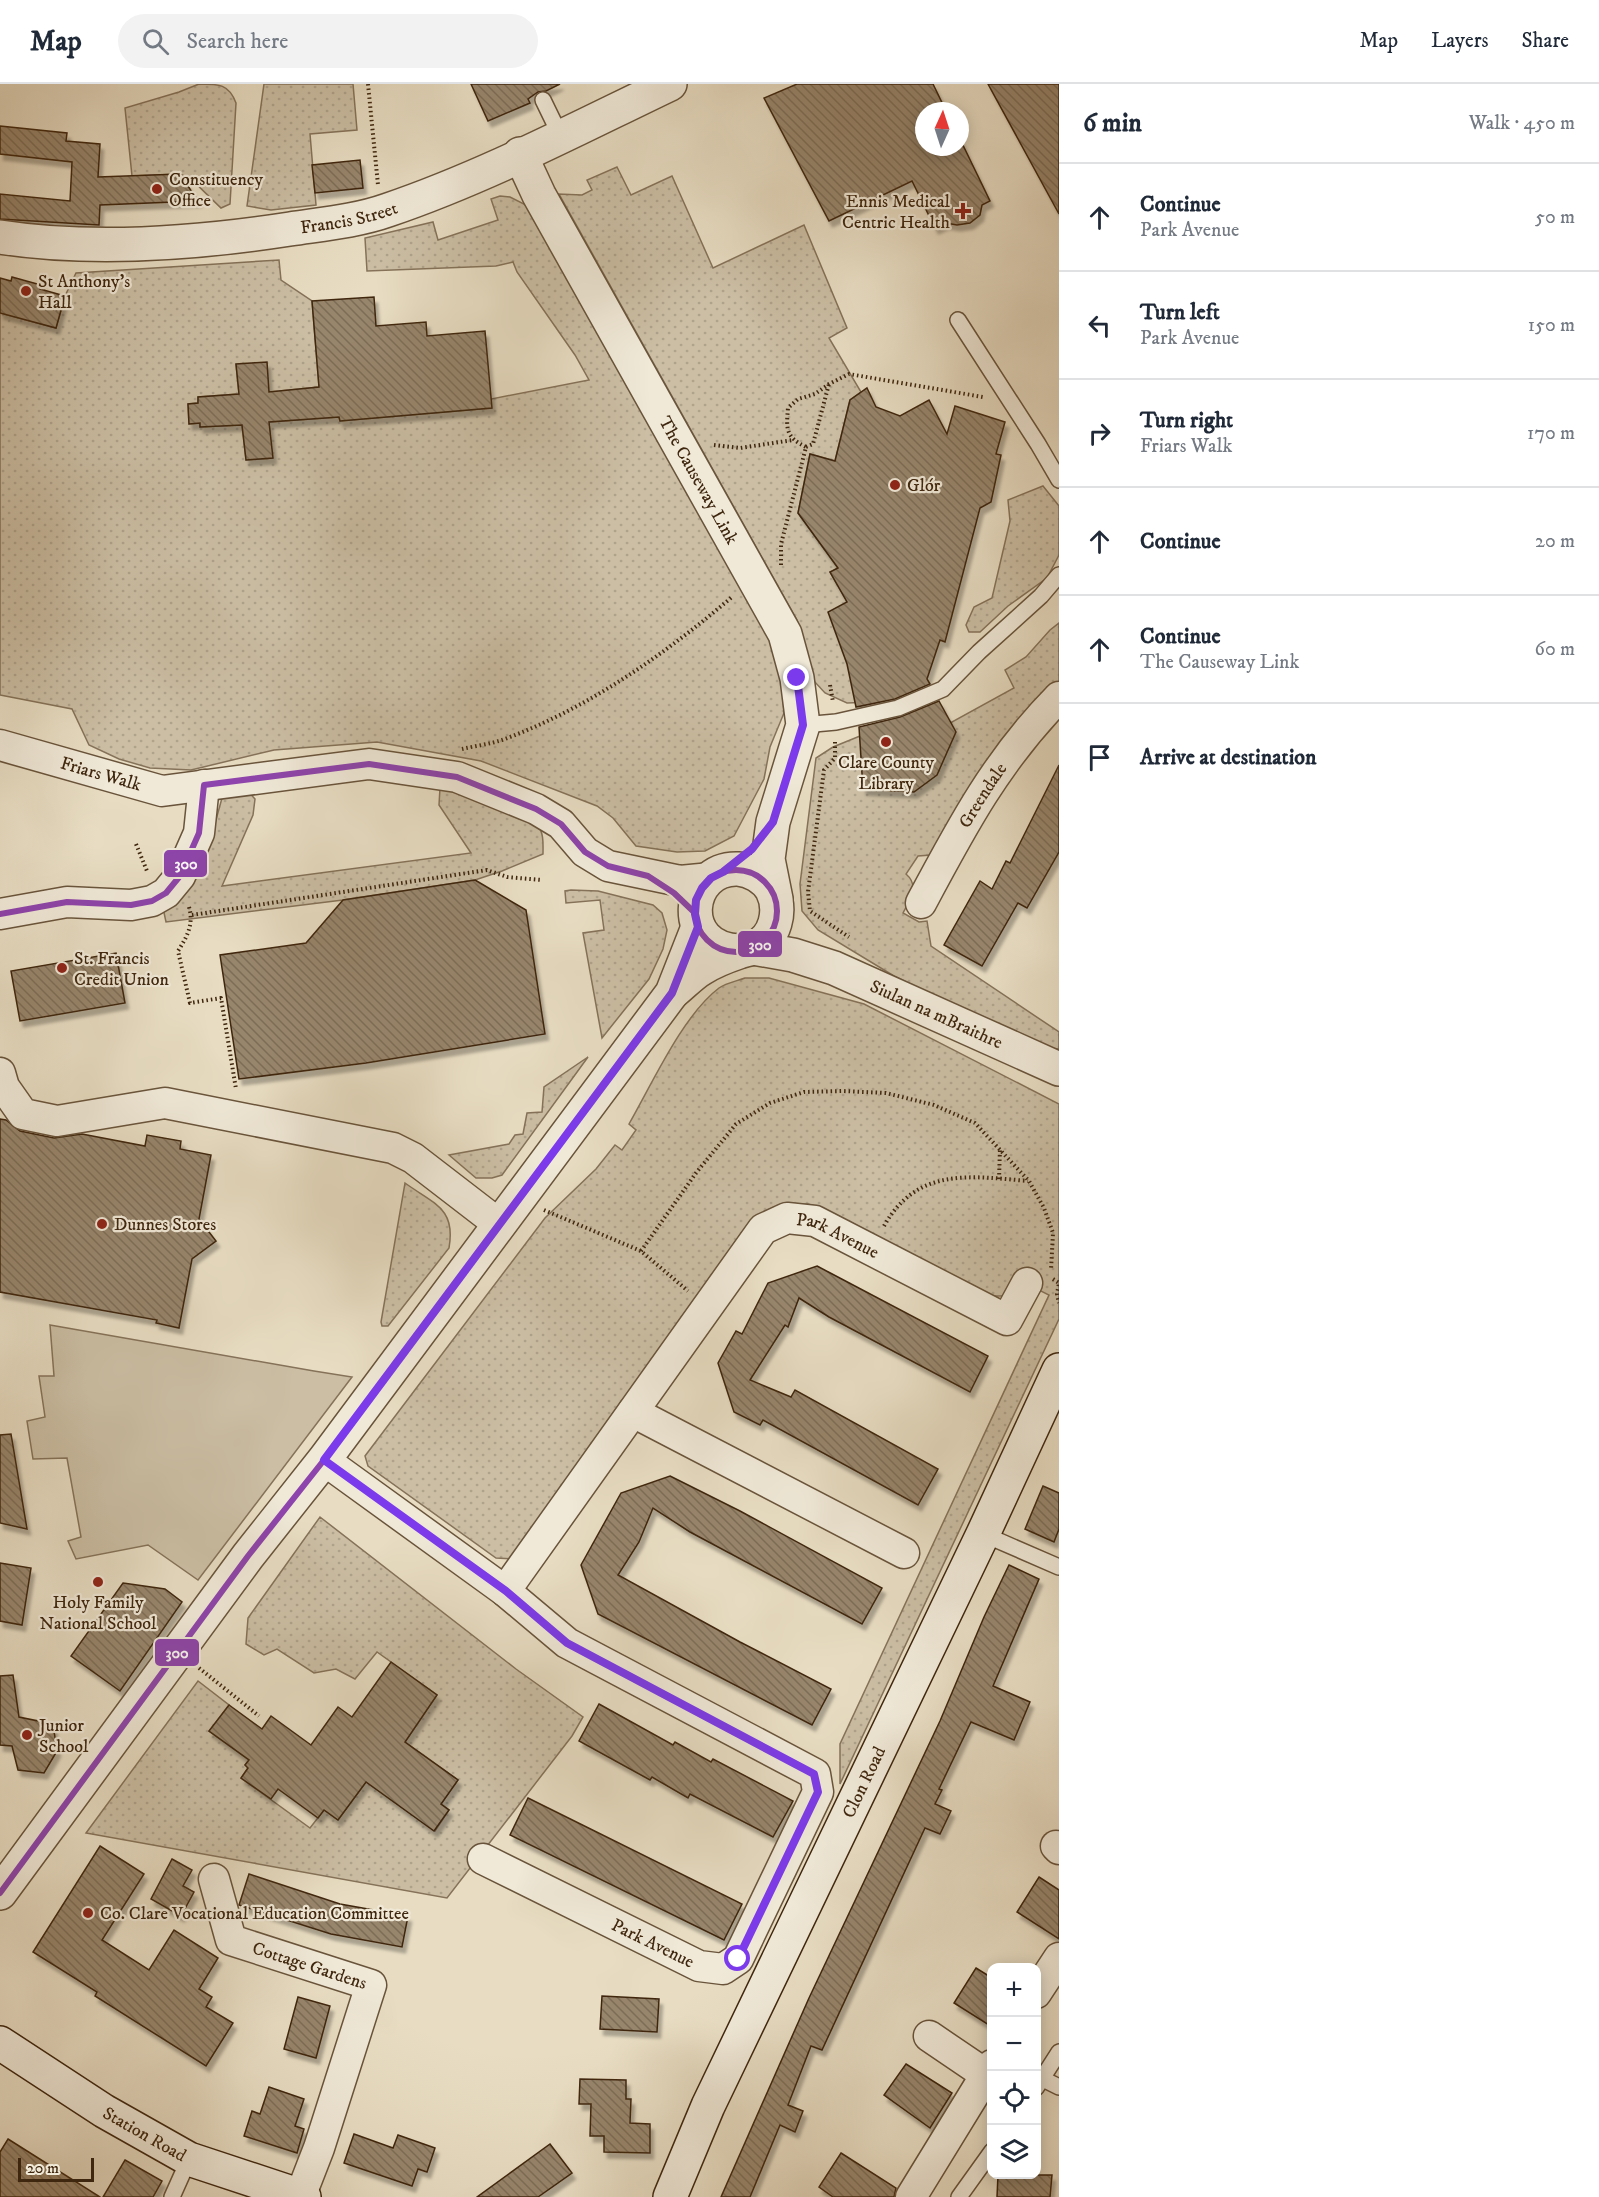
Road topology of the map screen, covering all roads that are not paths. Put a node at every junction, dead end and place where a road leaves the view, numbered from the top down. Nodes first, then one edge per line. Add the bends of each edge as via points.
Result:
1 (666, 85) edge
2 (543, 100) dead end
3 (560, 135) junction
4 (520, 154) junction
5 (0, 237) edge
6 (958, 320) dead end
7 (1059, 480) edge
8 (1059, 575) edge
9 (1059, 698) edge
10 (803, 725) junction
11 (0, 745) edge
12 (204, 785) junction
13 (773, 822) junction
14 (717, 875) junction
15 (648, 876) junction
16 (921, 903) dead end
17 (776, 909) junction
18 (0, 914) edge
19 (696, 920) junction
20 (746, 950) junction
21 (834, 968) junction
22 (672, 993) junction
23 (1055, 1067) edge
24 (0, 1073) edge
25 (500, 1225) junction
26 (1027, 1282) dead end
27 (1059, 1370) edge
28 (633, 1412) junction
29 (324, 1460) junction
30 (983, 1534) junction
31 (904, 1553) dead end
32 (1059, 1567) edge
33 (506, 1591) junction
34 (483, 1859) dead end
35 (214, 1879) dead end
36 (0, 1893) edge
37 (1059, 1958) edge
38 (1041, 1985) edge
39 (929, 2036) dead end
40 (0, 2043) edge
41 (1059, 2052) edge
42 (987, 2068) edge
43 (987, 2071) edge
44 (1041, 2081) edge
45 (1041, 2083) edge
46 (1059, 2086) edge
47 (987, 2158) edge
48 (189, 2159) junction
49 (172, 2197) edge
50 (301, 2197) edge
51 (670, 2197) edge
52 (911, 2197) edge
53 (959, 2197) edge

1 - 3 street, Francis Street
2 - 3 lane
3 - 4 street, Francis Street
4 - 5 street, Francis Street via 452,186 386,211 341,222 235,238 93,245
4 - 10 street, The Causeway Link via 534,185 773,571 797,678
6 - 7 lane
8 - 10 lane via 943,689 898,708
9 - 16 street, Greendale via 1003,761 970,810
10 - 13 street, The Causeway Link
11 - 12 street, Friars Walk via 162,790
12 - 15 street, Friars Walk via 369,764 457,777 553,819 585,852 608,866
12 - 18 street via 199,833 180,876 166,893 152,901 131,904 67,902
13 - 14 street, The Causeway Link via 752,849
13 - 17 street, The Causeway Link via 768,859
14 - 15 street, Friars Walk via 680,881
14 - 17 street via 736,869 761,877 770,887
14 - 19 street via 699,894
15 - 19 street, Friars Walk via 674,893
17 - 20 street via 768,936
17 - 21 street, Siulan na mBraithre via 802,944
19 - 20 street via 705,938 715,946 727,951
19 - 22 street
20 - 21 street, Siulan na mBraithre via 793,955
20 - 22 street via 701,969
21 - 23 street, Siulan na mBraithre
22 - 25 street
24 - 25 street via 4,1087 23,1114 57,1121 165,1103 393,1148
25 - 29 street
26 - 28 street, Park Avenue via 1006,1320 815,1221 787,1218 763,1229
27 - 30 street, Clon Road
28 - 31 street
28 - 33 street, Park Avenue
29 - 33 street, Park Avenue
29 - 36 street via 248,1556
30 - 32 lane
30 - 51 street, Clon Road via 708,2106
33 - 34 street, Park Avenue via 567,1643 814,1774 818,1792 738,1959 723,1969 699,1966
35 - 50 street, Cottage Gardens via 231,1940 371,1985
37 - 38 street
39 - 42 street
40 - 48 street, Station Road via 108,2102
41 - 44 lane
43 - 52 street
45 - 46 lane
47 - 53 lane
48 - 49 lane
48 - 50 street, Station Road

